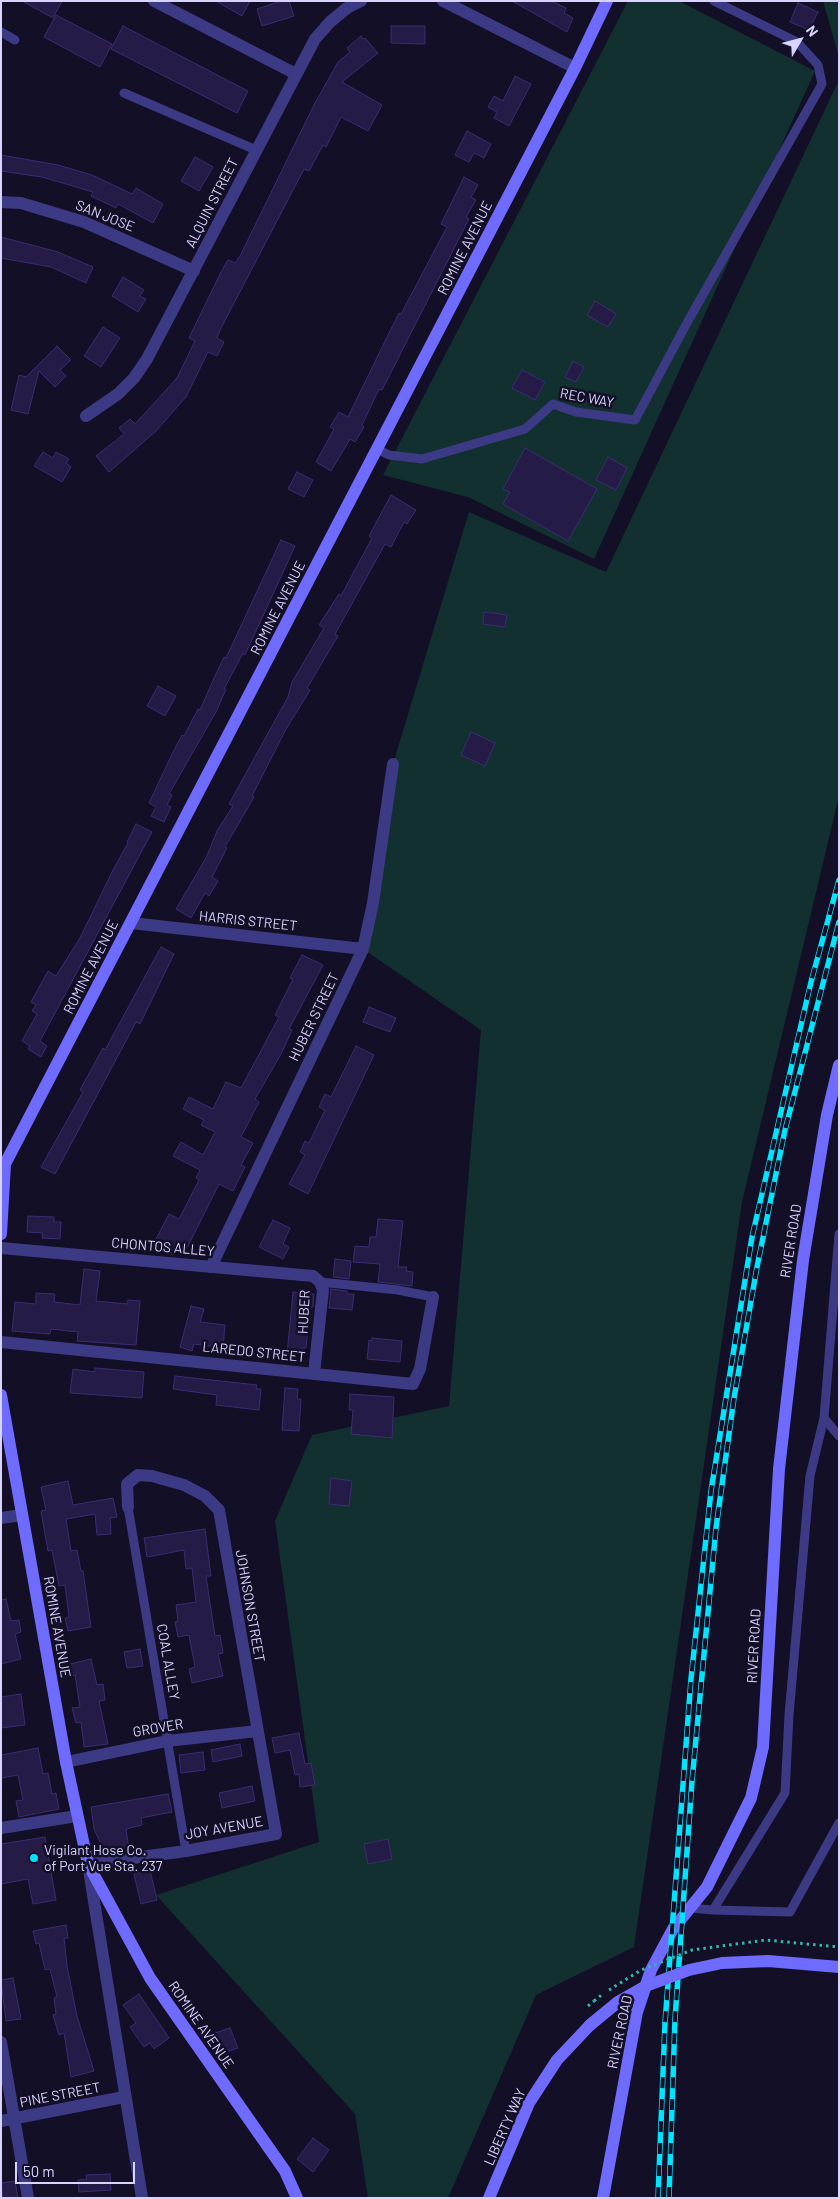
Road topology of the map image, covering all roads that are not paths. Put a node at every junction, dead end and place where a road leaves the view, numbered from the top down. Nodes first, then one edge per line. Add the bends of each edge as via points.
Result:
1 (154, 1) edge
2 (361, 1) edge
3 (443, 1) edge
4 (607, 1) edge
5 (714, 1) edge
6 (1, 32) edge
7 (15, 40) dead end
8 (575, 68) junction
9 (296, 74) junction
10 (124, 93) dead end
11 (256, 150) junction
12 (1, 202) edge
13 (194, 271) junction
14 (86, 416) dead end
15 (377, 449) junction
16 (393, 764) dead end
17 (131, 923) junction
18 (363, 949) junction
19 (839, 1065) edge
20 (836, 1093) edge
21 (3, 1164) edge
22 (1, 1234) edge
23 (839, 1234) edge
24 (1, 1248) edge
25 (211, 1267) junction
26 (320, 1282) junction
27 (433, 1296) joint
28 (1, 1342) edge
29 (314, 1373) junction
30 (1, 1395) edge
31 (824, 1418) junction
32 (839, 1436) edge
33 (128, 1507) joint
34 (22, 1515) junction
35 (1, 1518) edge
36 (257, 1731) junction
37 (167, 1741) junction
38 (66, 1762) junction
39 (76, 1816) junction
40 (839, 1822) edge
41 (1, 1828) edge
42 (276, 1834) joint
43 (186, 1850) junction
44 (88, 1864) junction
45 (690, 1908) junction
46 (713, 1910) junction
47 (839, 1967) edge
48 (1, 2042) edge
49 (124, 2097) junction
50 (15, 2119) junction
51 (1, 2121) edge
52 (494, 2195) edge
53 (28, 2198) edge
54 (142, 2198) edge
55 (297, 2198) edge
56 (603, 2198) edge

1 - 9 street
2 - 9 street, ALQUIN STREET via 330,22 315,39
3 - 8 street
4 - 8 street, ROMINE AVENUE
5 - 15 lane, REC WAY via 797,42 818,65 822,84 635,420 576,412 553,404 525,429 422,459 389,455
6 - 7 lane
8 - 15 street, ROMINE AVENUE
9 - 11 street, ALQUIN STREET
10 - 11 lane
11 - 13 street, ALQUIN STREET
12 - 13 street, SAN JOSE via 21,203 84,222
13 - 14 street, ALQUIN STREET via 147,360 134,378 118,394
15 - 17 street, ROMINE AVENUE
16 - 18 street, HUBER STREET via 373,903
17 - 18 street, HARRIS STREET
17 - 21 street, ROMINE AVENUE
18 - 25 street, HUBER STREET
19 - 20 street, RIVER ROAD
20 - 45 street, RIVER ROAD via 803,1260 779,1469 763,1747 751,1798 707,1887
21 - 22 street, ROMINE AVENUE
23 - 31 lane
24 - 25 street, CHONTOS ALLEY
25 - 26 street, CHONTOS ALLEY via 313,1276
26 - 27 lane
26 - 29 street, HUBER via 323,1290
27 - 29 street, LAREDO STREET via 420,1369 413,1384
28 - 29 street, LAREDO STREET
30 - 34 street, ROMINE AVENUE
31 - 32 lane
31 - 46 lane via 810,1476 785,1792
33 - 36 street, JOHNSON STREET via 127,1484 138,1475 184,1485 205,1496 219,1510
33 - 37 lane, COAL ALLEY
34 - 35 street
34 - 38 street, ROMINE AVENUE
36 - 37 street, GROVER
36 - 42 street, JOHNSON STREET
37 - 38 street, GROVER
37 - 43 lane, COAL ALLEY
38 - 39 street, ROMINE AVENUE
39 - 41 street
39 - 44 street, ROMINE AVENUE
40 - 46 lane via 790,1912
42 - 43 street, JOY AVENUE
43 - 44 street, JOY AVENUE
44 - 49 street, ROMINE AVENUE
44 - 55 street, ROMINE AVENUE via 150,1978 285,2171
45 - 46 lane
45 - 56 street, RIVER ROAD via 673,1929 651,1970 637,2012
47 - 52 street, LIBERTY WAY, bridge via 768,1961 722,1963 689,1970 646,1986 618,2002 590,2025 557,2060 530,2102
48 - 50 street
49 - 50 street, PINE STREET
49 - 54 street, ROMINE AVENUE
50 - 51 street, PINE STREET
50 - 53 street

